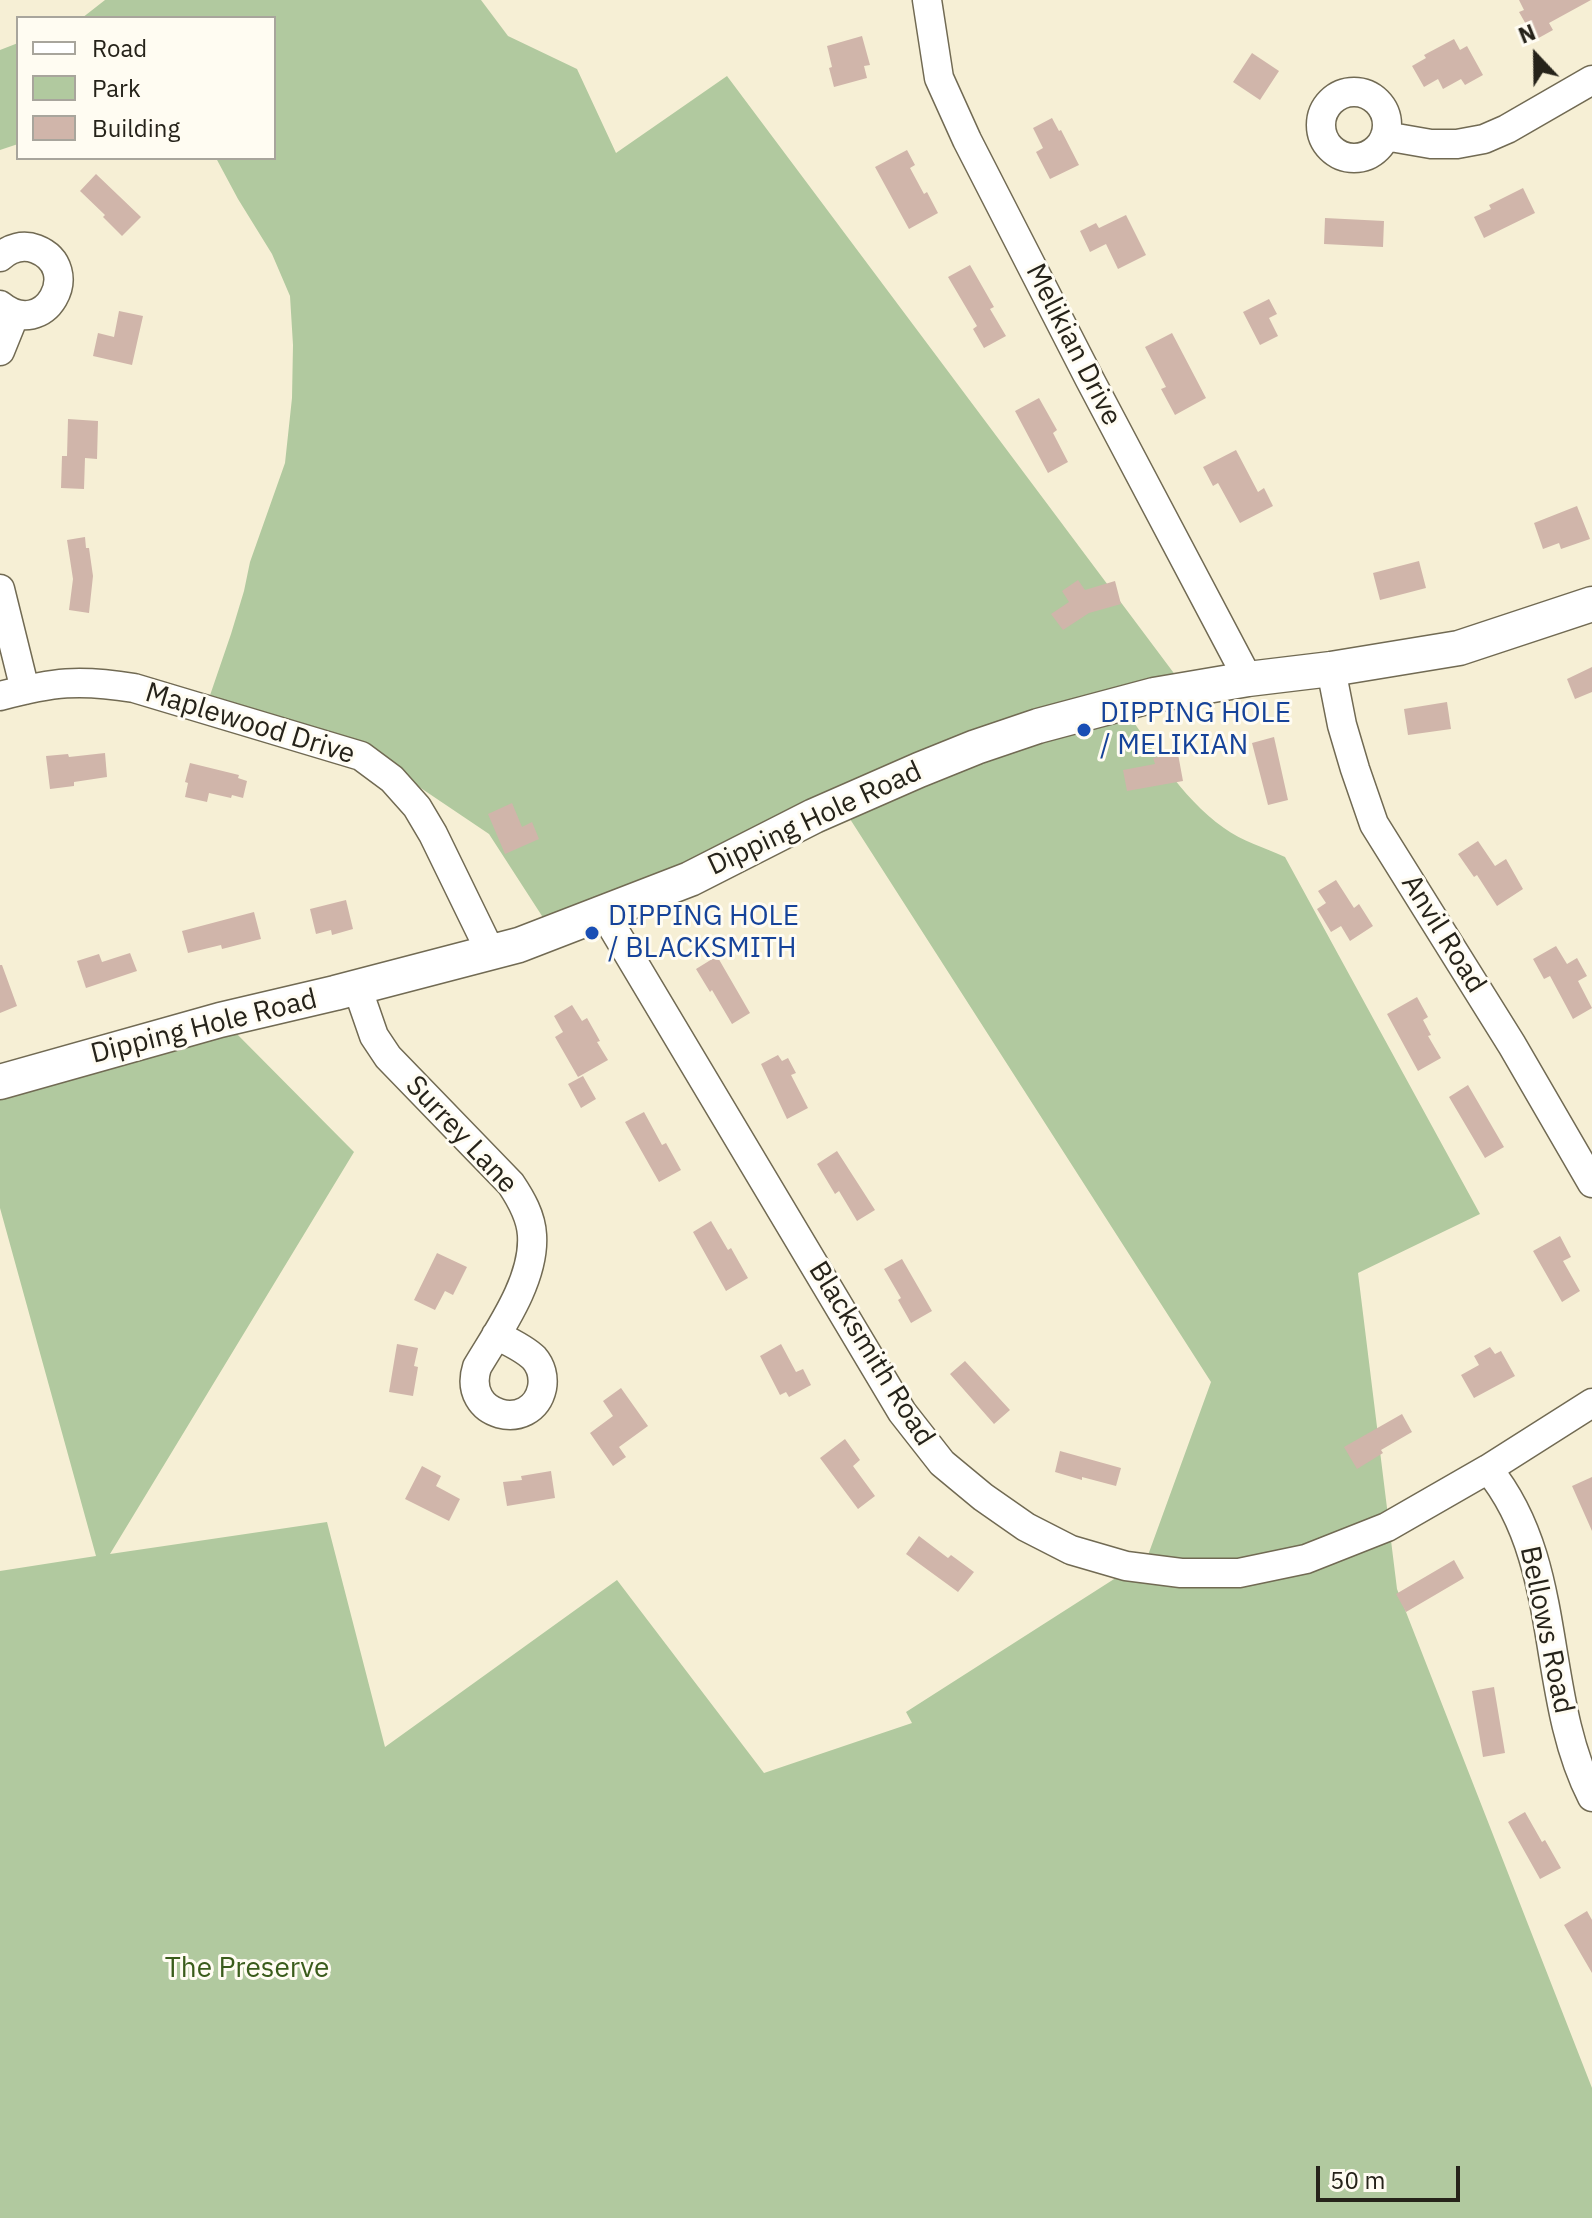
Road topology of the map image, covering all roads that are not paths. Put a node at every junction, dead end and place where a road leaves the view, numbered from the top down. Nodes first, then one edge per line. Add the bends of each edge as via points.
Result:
1 (927, 0) edge
2 (1592, 80) edge
3 (1385, 136) dead end
4 (0, 257) edge
5 (7, 310) edge
6 (0, 351) edge
7 (0, 589) edge
8 (1592, 604) edge
9 (1331, 669) junction
10 (1248, 679) junction
11 (13, 693) edge
12 (604, 913) junction
13 (490, 951) junction
14 (357, 987) junction
15 (0, 1082) edge
16 (1592, 1183) edge
17 (496, 1335) dead end
18 (1592, 1403) edge
19 (1488, 1469) junction
20 (1592, 1797) edge

1 - 10 street, Melikian Drive via 939,78 960,126
2 - 3 street via 1484,139 1431,144
4 - 5 street via 16,248 37,249 48,256 58,275 56,295 47,306 29,315
5 - 6 street
7 - 11 street
8 - 9 main road, Dipping Hole Road via 1459,648
9 - 10 main road, Dipping Hole Road
9 - 16 street, Anvil Road via 1342,725 1374,824
10 - 12 main road, Dipping Hole Road via 1141,698 976,747
11 - 13 street, Maplewood Drive via 71,682 134,688 361,756 417,807
12 - 13 main road, Dipping Hole Road
12 - 19 street, Blacksmith Road via 902,1412 942,1463 1026,1527 1071,1550 1126,1566 1239,1573 1306,1559 1387,1527
13 - 14 main road, Dipping Hole Road
14 - 15 main road, Dipping Hole Road
14 - 17 street, Surrey Lane via 374,1036 388,1057 522,1200 532,1236 531,1256 523,1285
18 - 19 street, Blacksmith Road
19 - 20 street, Bellows Road via 1519,1515 1534,1555 1569,1740

